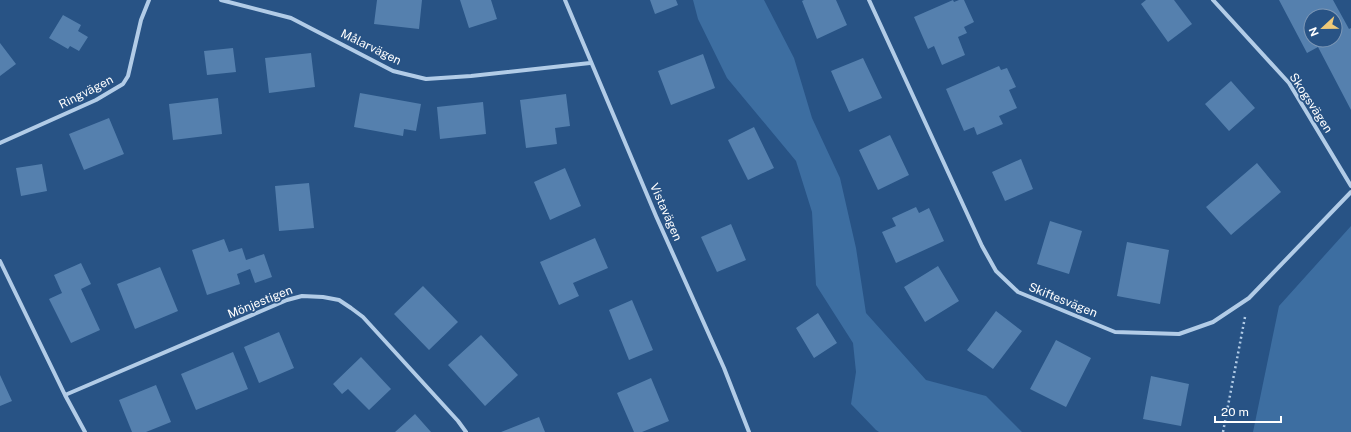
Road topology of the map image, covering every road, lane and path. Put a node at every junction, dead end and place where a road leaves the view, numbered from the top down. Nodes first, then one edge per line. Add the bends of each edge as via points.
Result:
1 (149, 0) edge
2 (221, 0) edge
3 (565, 0) edge
4 (869, 0) edge
5 (1213, 0) edge
6 (590, 63) junction
7 (0, 143) edge
8 (1351, 186) edge
9 (1351, 192) edge
10 (0, 261) edge
11 (1249, 298) junction
12 (65, 395) junction
13 (85, 432) edge
14 (466, 432) edge
15 (749, 432) edge
16 (1222, 432) edge

1 - 7 street, Ringvägen via 141,20 128,76 123,84 96,100
2 - 6 street, Målarvägen via 291,18 393,71 426,79
3 - 6 street, Vistavägen
4 - 11 street, Skiftesvägen via 982,246 996,271 1018,292 1116,332 1179,334 1213,322
5 - 8 street, Skogsvägen via 1289,83
6 - 15 street, Vistavägen via 724,368
9 - 11 street, Skiftesvägen
10 - 12 street
11 - 16 path
12 - 13 street
12 - 14 street, Mönjestigen via 287,300 302,296 323,297 339,300 363,317

